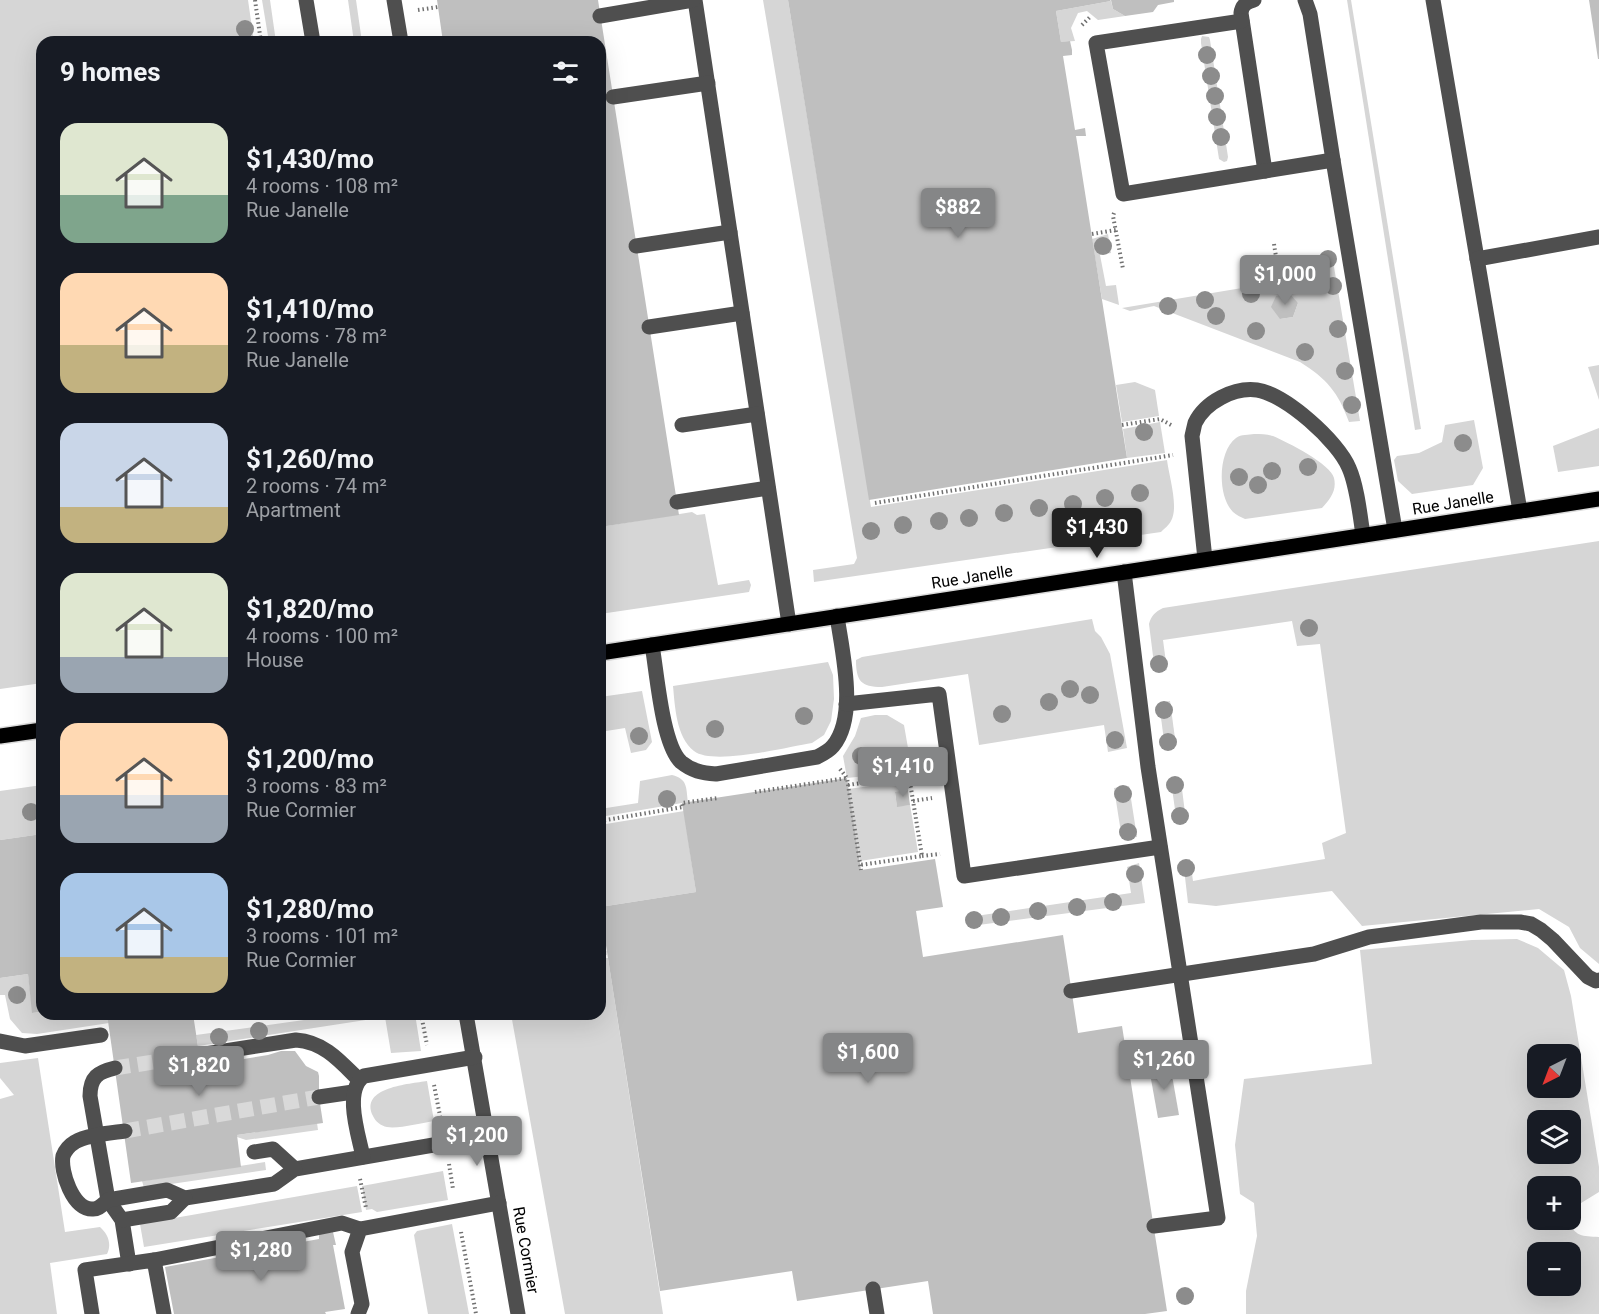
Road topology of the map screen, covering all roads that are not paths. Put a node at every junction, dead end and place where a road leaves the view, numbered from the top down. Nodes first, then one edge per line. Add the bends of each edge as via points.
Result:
1 (306, 0) edge
2 (394, 0) edge
3 (694, 0) edge
4 (1254, 0) edge
5 (1305, 0) edge
6 (1433, 0) edge
7 (600, 16) dead end
8 (1242, 21) junction
9 (312, 36) edge
10 (400, 36) edge
11 (708, 83) junction
12 (613, 97) dead end
13 (1333, 160) junction
14 (1265, 171) junction
15 (730, 232) junction
16 (1599, 237) edge
17 (636, 246) dead end
18 (1477, 259) junction
19 (742, 313) junction
20 (649, 327) dead end
21 (757, 414) junction
22 (682, 425) dead end
23 (768, 488) junction
24 (1599, 498) edge
25 (677, 502) dead end
26 (1520, 511) junction
27 (1395, 530) junction
28 (1363, 535) junction
29 (1205, 559) junction
30 (1124, 572) junction
31 (837, 616) junction
32 (789, 624) junction
33 (652, 645) junction
34 (606, 652) edge
35 (846, 704) junction
36 (36, 731) edge
37 (0, 736) edge
38 (1160, 847) junction
39 (1180, 974) junction
40 (1599, 980) edge
41 (1071, 991) dead end
42 (467, 1020) edge
43 (101, 1035) dead end
44 (0, 1041) edge
45 (199, 1055) tunnel mouth
46 (475, 1057) junction
47 (115, 1068) tunnel mouth
48 (356, 1086) junction
49 (319, 1097) tunnel mouth
50 (125, 1131) tunnel mouth
51 (488, 1133) junction
52 (97, 1136) junction
53 (254, 1152) dead end
54 (363, 1157) junction
55 (295, 1169) junction
56 (185, 1198) junction
57 (108, 1200) junction
58 (500, 1203) junction
59 (122, 1220) junction
60 (1154, 1226) dead end
61 (360, 1229) junction
62 (154, 1260) junction
63 (129, 1264) junction
64 (873, 1289) dead end
65 (92, 1314) edge
66 (164, 1314) edge
67 (358, 1314) edge
68 (518, 1314) edge
69 (877, 1314) edge

1 - 9 street
2 - 10 street
3 - 7 street
3 - 11 street
4 - 8 street via 1242,7
5 - 13 street
6 - 18 street
8 - 14 street
8 - 14 street via 1096,43 1123,194
11 - 12 street
11 - 15 street
13 - 14 street
13 - 27 street
15 - 17 street
15 - 19 street
16 - 18 street
18 - 26 street
19 - 20 street
19 - 21 street
21 - 22 street
21 - 23 street
23 - 25 street
23 - 32 street
24 - 26 main road, Rue Janelle
26 - 27 main road, Rue Janelle
27 - 28 main road, Rue Janelle
28 - 29 main road, Rue Janelle
28 - 29 street via 1349,468 1338,449 1292,407 1272,395 1256,390 1237,392 1204,410 1192,436
29 - 30 main road, Rue Janelle
30 - 31 main road, Rue Janelle
30 - 38 street
31 - 32 main road, Rue Janelle
31 - 35 street
32 - 33 main road, Rue Janelle
33 - 34 main road, Rue Janelle
33 - 35 street via 668,741 682,763 699,772 716,774 817,757 834,745
35 - 38 street via 939,694 964,876
36 - 37 main road
38 - 39 street
39 - 40 street via 1314,954 1369,937 1481,922 1520,922 1541,930 1588,977
39 - 41 street
39 - 60 street via 1218,1218
42 - 46 street, Rue Cormier
43 - 44 street via 25,1046
45 - 48 street via 306,1041 330,1052
46 - 48 street via 363,1076
46 - 51 street, Rue Cormier
47 - 52 street via 98,1075 90,1088
48 - 49 street
48 - 54 street via 352,1099
50 - 52 street
51 - 54 street
51 - 58 street, Rue Cormier
52 - 57 street
52 - 57 street via 76,1141 67,1149 64,1171 67,1185 84,1207 93,1210
53 - 55 street via 273,1149
54 - 55 street
55 - 56 street via 274,1184
56 - 57 street via 167,1190
56 - 59 street via 171,1212
57 - 59 street
58 - 61 street
58 - 68 street, Rue Cormier
59 - 63 street
61 - 62 street via 342,1223
61 - 67 street via 352,1252 362,1304
62 - 63 street
62 - 66 street
63 - 65 street via 85,1270
64 - 69 street

